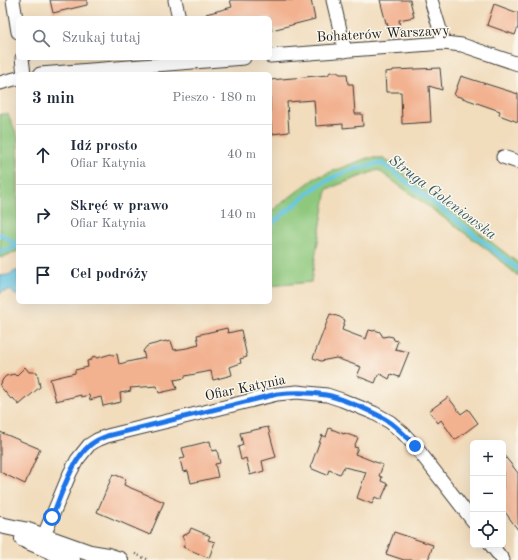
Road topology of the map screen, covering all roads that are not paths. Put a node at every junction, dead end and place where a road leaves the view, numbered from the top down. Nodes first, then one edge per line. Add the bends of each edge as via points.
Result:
1 (13, 0) edge
2 (175, 0) edge
3 (333, 0) edge
4 (433, 0) edge
5 (179, 16) edge
6 (16, 19) edge
7 (444, 43) junction
8 (345, 51) junction
9 (272, 56) edge
10 (22, 60) edge
11 (189, 60) edge
12 (518, 64) edge
13 (24, 72) edge
14 (61, 72) edge
15 (16, 79) edge
16 (0, 83) edge
17 (502, 157) dead end
18 (518, 162) edge
19 (470, 517) edge
20 (1, 525) edge
21 (42, 542) junction
22 (493, 548) edge
23 (72, 560) edge
24 (120, 560) edge
25 (503, 560) edge

1 - 6 street
2 - 5 street
3 - 8 street
4 - 7 street
7 - 8 street, Bohaterów Warszawy
7 - 12 street, Bohaterów Warszawy via 487,52
8 - 9 street, Bohaterów Warszawy
10 - 13 street
11 - 14 street
15 - 16 street
17 - 18 street
19 - 21 street, Ofiar Katynia via 415,446 390,422 327,395 297,392 277,394 97,440 89,445 77,460
20 - 21 street via 12,534
21 - 23 street
21 - 24 street
22 - 25 street

